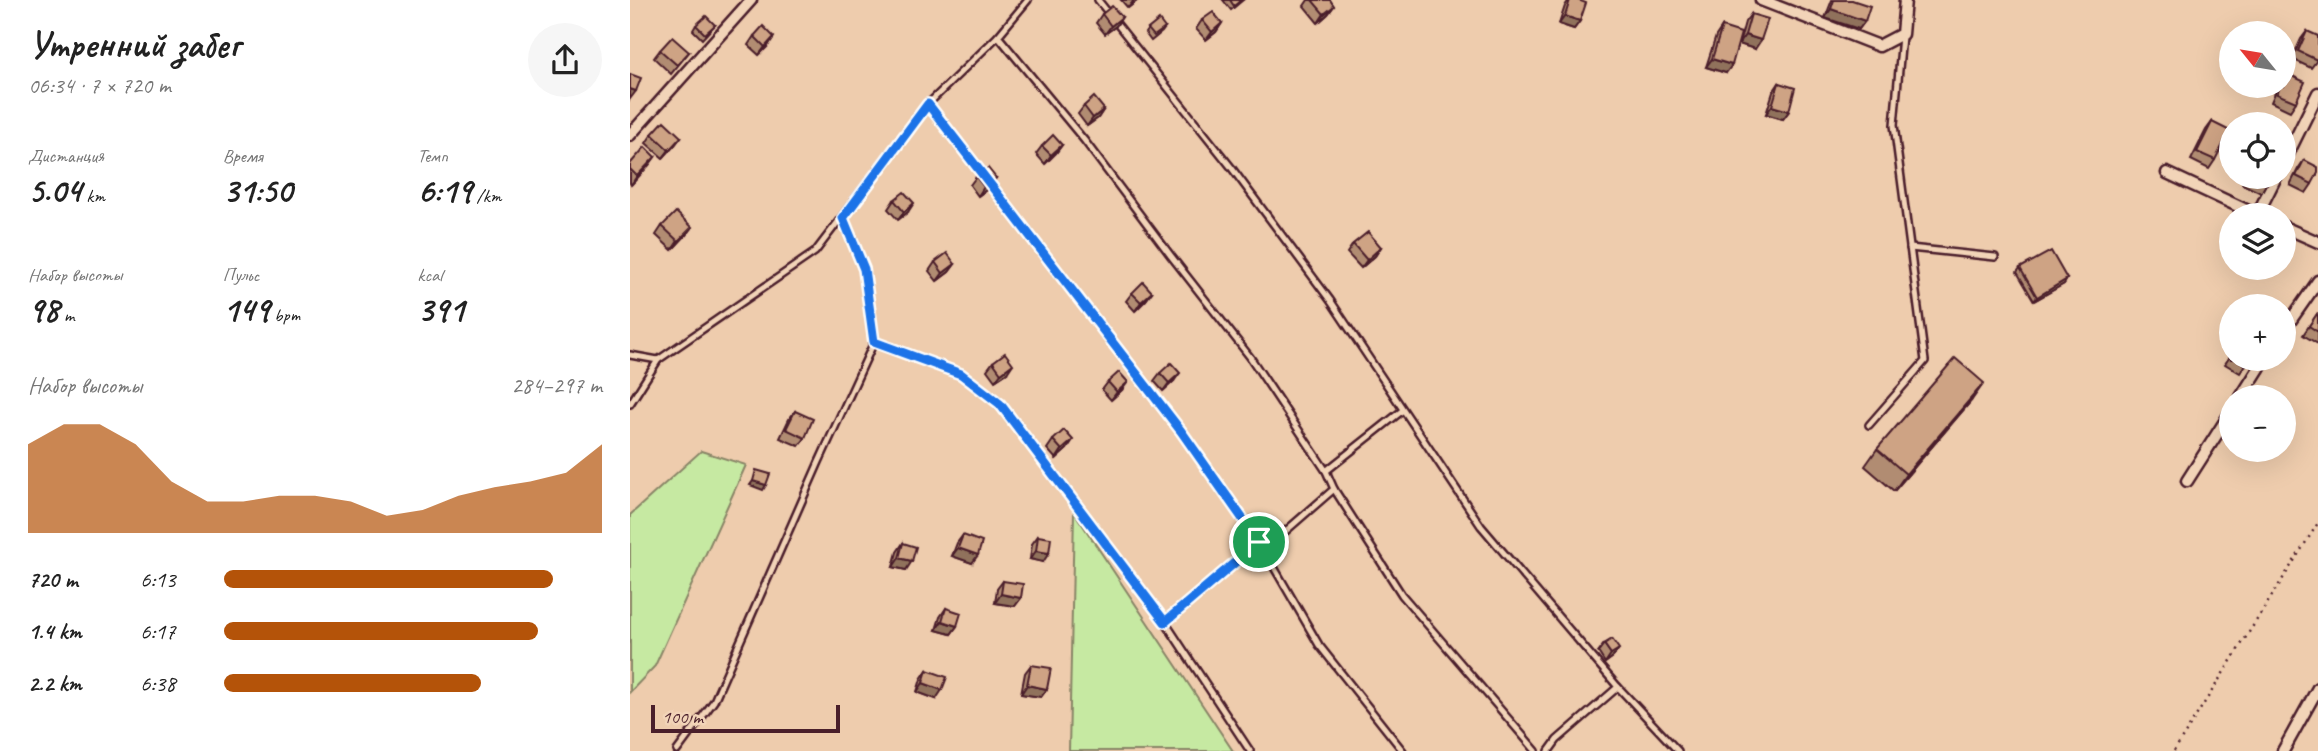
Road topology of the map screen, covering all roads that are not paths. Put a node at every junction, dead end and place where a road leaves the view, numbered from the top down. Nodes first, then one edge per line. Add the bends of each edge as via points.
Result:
1 (751, 0) edge
2 (1028, 0) edge
3 (1098, 0) edge
4 (1761, 0) edge
5 (1905, 0) edge
6 (1902, 34) junction
7 (998, 36) junction
8 (2318, 93) edge
9 (928, 104) junction
10 (630, 135) edge
11 (2296, 138) edge
12 (2166, 173) dead end
13 (2231, 203) edge
14 (843, 218) junction
15 (2296, 232) edge
16 (2318, 242) edge
17 (1910, 248) junction
18 (1995, 257) dead end
19 (2318, 281) edge
20 (2296, 313) edge
21 (874, 342) junction
22 (630, 355) edge
23 (658, 360) junction
24 (630, 404) edge
25 (1403, 410) junction
26 (1869, 425) dead end
27 (2219, 431) edge
28 (1326, 471) junction
29 (2188, 481) dead end
30 (1334, 489) junction
31 (1259, 542) junction
32 (1264, 550) junction
33 (1165, 622) junction
34 (1618, 687) junction
35 (2318, 688) edge
36 (677, 751) edge
37 (1250, 751) edge
38 (1403, 751) edge
39 (1536, 751) edge
40 (1549, 751) edge
41 (1678, 751) edge
42 (2283, 751) edge

1 - 10 street
2 - 7 lane
3 - 25 lane via 1330,300
4 - 6 street via 1879,46
5 - 6 street
6 - 17 lane via 1894,125
7 - 9 lane
7 - 28 lane via 1250,356
8 - 11 street
9 - 14 lane
9 - 31 lane via 1157,399
12 - 13 street
14 - 21 lane via 864,269
14 - 23 lane via 815,252
15 - 16 street
17 - 18 lane
17 - 26 lane via 1925,361
19 - 20 street
21 - 33 lane via 961,374 1000,404
21 - 36 lane via 714,701
22 - 23 lane
23 - 24 lane
25 - 28 lane
25 - 34 lane via 1481,526
27 - 29 street
28 - 30 lane
30 - 32 lane
30 - 39 lane via 1402,595
31 - 32 lane
31 - 33 lane
32 - 38 lane via 1319,645
33 - 37 lane
34 - 40 lane
34 - 41 lane
35 - 42 street

